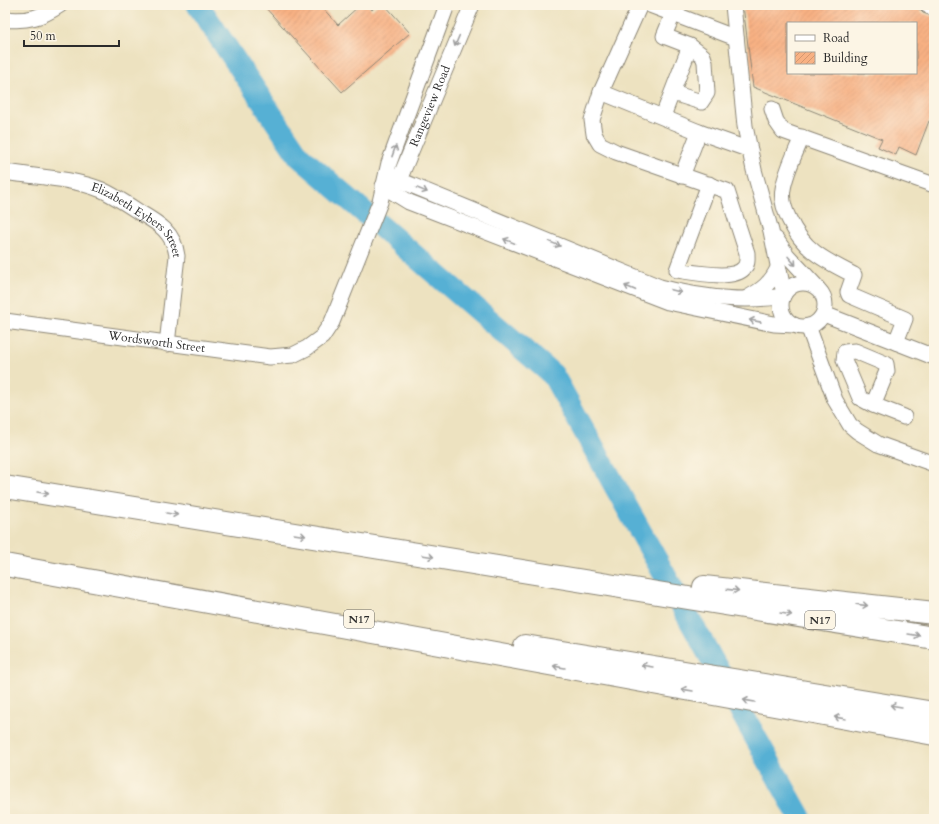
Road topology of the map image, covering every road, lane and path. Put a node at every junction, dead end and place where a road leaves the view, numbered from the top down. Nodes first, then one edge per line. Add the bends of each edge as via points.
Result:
1 (60, 5) edge
2 (446, 5) edge
3 (472, 5) edge
4 (640, 5) edge
5 (650, 5) edge
6 (733, 5) edge
7 (927, 5) edge
8 (934, 8) edge
9 (673, 14) junction
10 (5, 19) edge
11 (736, 38) junction
12 (690, 46) junction
13 (601, 92) junction
14 (673, 93) junction
15 (772, 109) dead end
16 (663, 116) junction
17 (699, 132) junction
18 (802, 138) junction
19 (750, 150) junction
20 (5, 172) edge
21 (682, 176) junction
22 (390, 183) junction
23 (709, 184) junction
24 (934, 185) edge
25 (771, 231) junction
26 (778, 268) junction
27 (817, 288) junction
28 (784, 295) junction
29 (744, 299) junction
30 (824, 314) junction
31 (5, 321) edge
32 (801, 325) junction
33 (896, 342) junction
34 (167, 344) junction
35 (307, 348) joint
36 (934, 357) edge
37 (873, 405) dead end
38 (904, 417) dead end
39 (934, 464) edge
40 (5, 487) edge
41 (5, 560) edge
42 (5, 565) edge
43 (700, 593) junction
44 (934, 613) edge
45 (934, 638) edge
46 (934, 713) edge
47 (934, 734) edge

1 - 10 street via 32,19
22 -> 2 street, Rangeview Road
3 -> 22 street, Rangeview Road
4 - 13 street
5 - 9 street
6 - 11 street
7 - 8 street
9 - 11 street
9 - 12 street via 664,36
11 - 19 street
12 - 14 street
12 - 14 street via 705,59 707,93 701,102
13 - 16 street
13 - 21 street via 592,124 600,144
14 - 16 street
15 - 18 street via 783,131
16 - 17 street
17 - 19 street
17 - 21 street
18 - 24 street
18 - 33 street via 788,170 783,190 784,208 792,227 810,250 854,275 849,295 905,319
19 - 25 street
20 - 34 street, Elizabeth Eybers Street via 102,190 168,232 177,256
21 - 23 street
22 -> 29 street via 660,287 682,293
32 -> 22 street via 774,324 668,302 416,204
22 - 35 street, Rangeview Road via 332,322 322,337
23 - 23 street via 677,270 704,274 737,273 744,269 748,262 748,253 727,191
25 - 26 street
25 -> 27 street via 787,255
26 - 28 street
26 - 29 street via 772,280 762,290
27 - 28 street via 807,283 797,284
27 - 30 street via 825,300
28 - 29 street
28 - 32 street via 784,315
30 - 32 street via 814,324
30 - 33 street
31 - 34 street, Wordsworth Street
32 - 39 street via 835,400 850,425 878,444
33 - 36 street
34 - 35 street, Wordsworth Street via 282,357
37 - 38 street
40 -> 43 highway, N17 via 510,570
46 -> 41 highway, N17
47 -> 42 highway
43 -> 44 highway
43 -> 45 highway, N17

